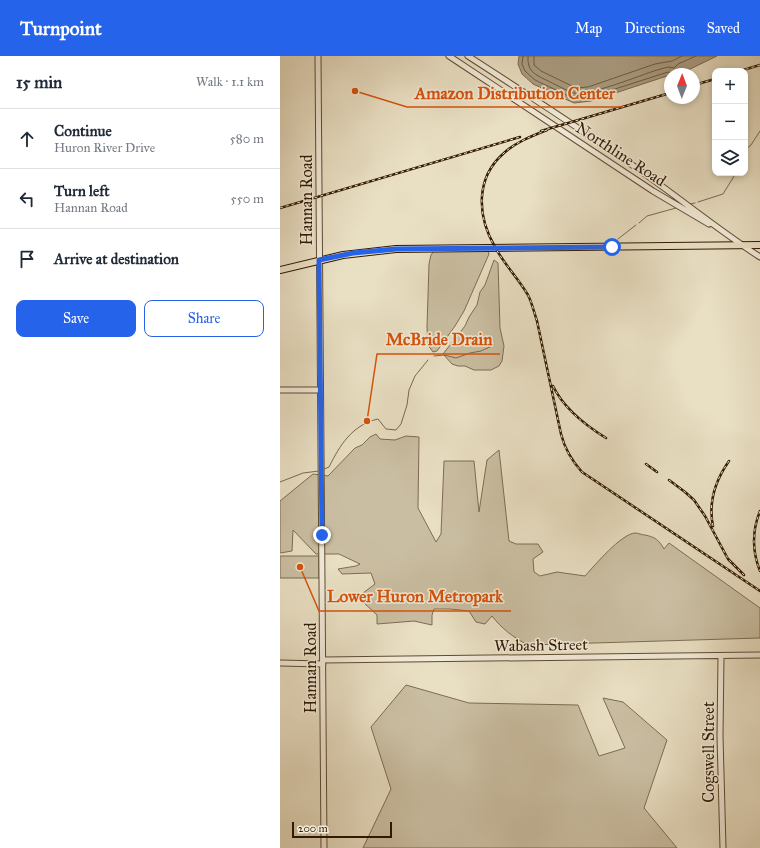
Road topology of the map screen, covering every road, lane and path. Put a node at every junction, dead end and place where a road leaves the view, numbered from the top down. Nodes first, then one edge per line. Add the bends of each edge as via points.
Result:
1 (318, 56) edge
2 (449, 56) edge
3 (468, 56) edge
4 (721, 230) junction
5 (742, 245) junction
6 (760, 245) edge
7 (760, 257) edge
8 (319, 260) junction
9 (280, 270) edge
10 (280, 390) edge
11 (320, 390) junction
12 (760, 655) edge
13 (722, 656) junction
14 (323, 662) junction
15 (280, 663) edge
16 (324, 848) edge
17 (723, 848) edge

1 - 8 street, Hannan Road
2 - 4 street, Northline Road via 653,191
3 - 4 street, Northline Road via 630,164
4 - 5 street, Northline Road
5 - 6 main road
5 - 7 street, Northline Road
5 - 8 main road via 413,248 363,252
8 - 9 main road
8 - 11 street, Hannan Road
10 - 11 street
11 - 14 street, Hannan Road
12 - 13 street, Wabash Street
13 - 14 street, Wabash Street
13 - 17 street, Cogswell Street via 720,736
14 - 15 street, Wabash Street
14 - 16 street, Hannan Road

